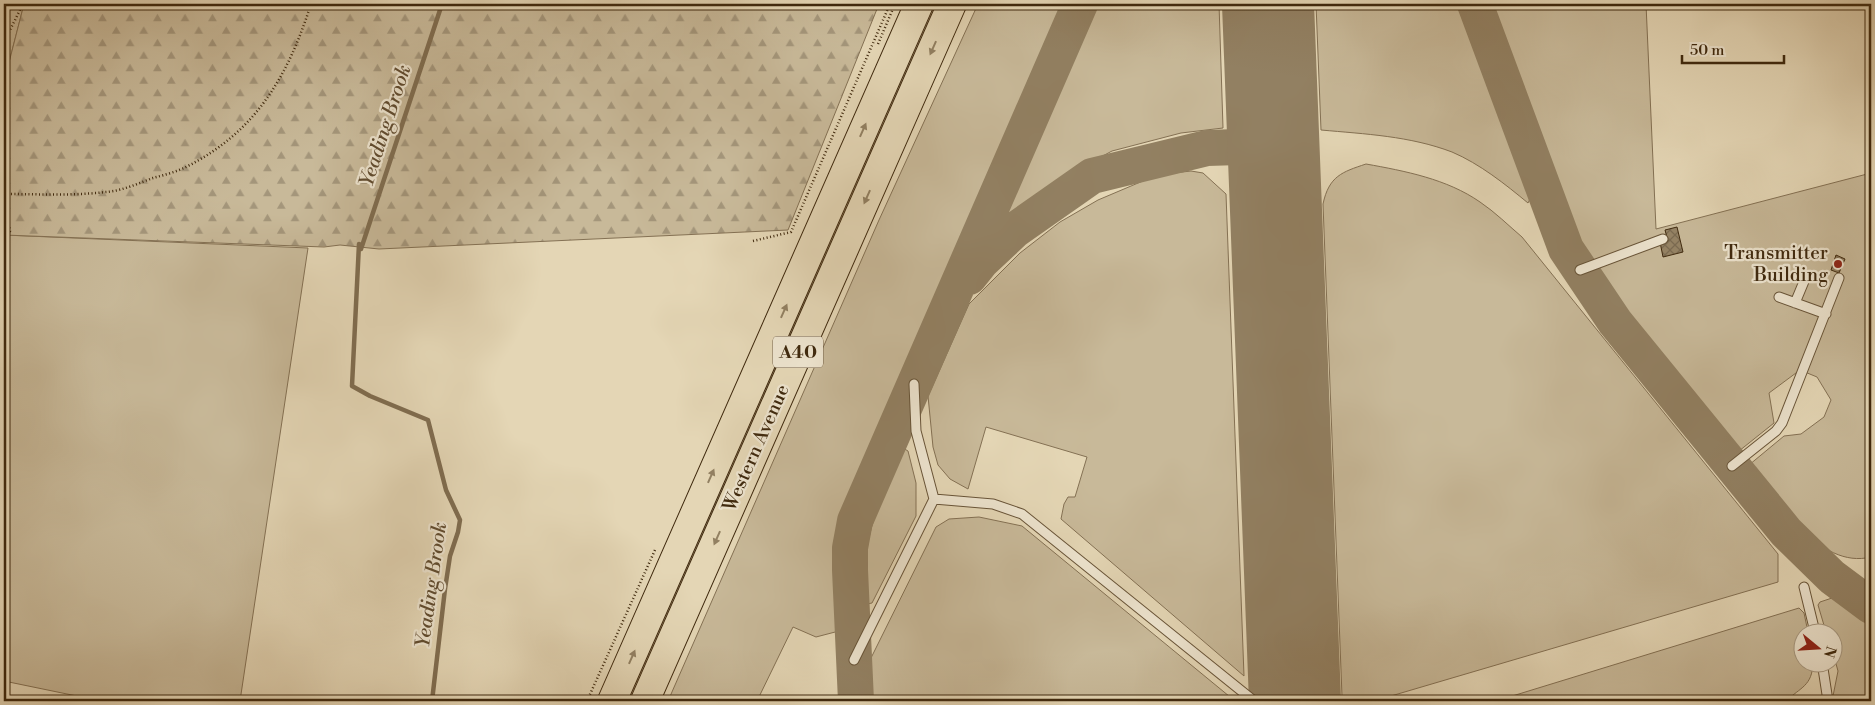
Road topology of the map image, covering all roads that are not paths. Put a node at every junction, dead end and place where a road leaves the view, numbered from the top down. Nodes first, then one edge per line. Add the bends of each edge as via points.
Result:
1 (919, 4) edge
2 (952, 4) edge
3 (1663, 239) dead end
4 (1580, 270) dead end
5 (1839, 278) dead end
6 (1805, 279) dead end
7 (1779, 297) dead end
8 (1795, 303) junction
9 (1826, 314) junction
10 (914, 384) dead end
11 (1732, 466) dead end
12 (934, 499) junction
13 (1804, 587) dead end
14 (1813, 622) edge
15 (854, 660) dead end
16 (1824, 672) edge
17 (612, 701) edge
18 (645, 701) edge
19 (1254, 701) edge
20 (1828, 701) edge

17 -> 1 highway, Western Avenue / A40
2 -> 18 highway, Western Avenue / A40
3 - 4 lane
5 - 9 lane
6 - 8 lane
7 - 8 lane
8 - 9 lane
9 - 11 lane via 1779,428
10 - 12 lane via 916,431
12 - 15 lane
12 - 19 lane via 993,504 1022,514
13 - 14 lane
16 - 20 lane

